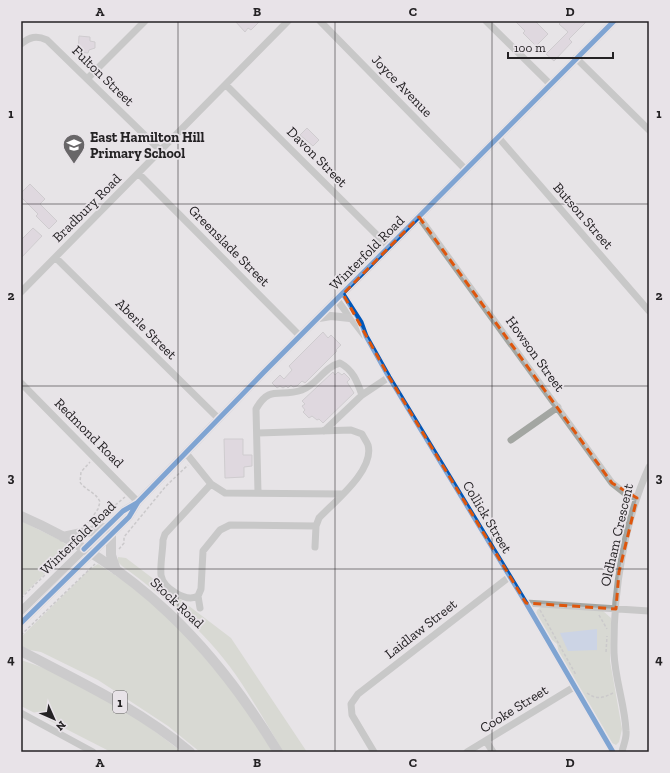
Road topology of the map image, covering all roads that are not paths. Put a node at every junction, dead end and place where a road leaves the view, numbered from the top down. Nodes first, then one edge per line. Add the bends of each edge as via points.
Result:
1 (145, 21) edge
2 (288, 21) edge
3 (320, 21) edge
4 (486, 21) edge
5 (614, 21) edge
6 (21, 44) edge
7 (576, 58) junction
8 (87, 79) junction
9 (550, 84) junction
10 (226, 85) junction
11 (649, 130) edge
12 (498, 137) junction
13 (161, 151) junction
14 (466, 170) junction
15 (139, 174) junction
16 (419, 217) junction
17 (389, 247) junction
18 (56, 258) junction
19 (21, 292) edge
20 (343, 294) junction
21 (337, 300) junction
22 (649, 311) edge
23 (319, 318) junction
24 (350, 318) junction
25 (300, 336) junction
26 (366, 336) junction
27 (389, 377) junction
28 (21, 383) edge
29 (362, 394) junction
30 (558, 407) junction
31 (219, 419) junction
32 (324, 431) junction
33 (258, 433) junction
34 (511, 440) dead end
35 (186, 453) junction
36 (649, 467) edge
37 (211, 484) junction
38 (258, 493) junction
39 (343, 494) junction
40 (637, 498) junction
41 (138, 502) junction
42 (21, 516) edge
43 (316, 526) junction
44 (108, 532) junction
45 (63, 537) junction
46 (315, 547) dead end
47 (91, 555) junction
48 (116, 570) junction
49 (509, 577) junction
50 (198, 596) junction
51 (526, 603) junction
52 (200, 608) dead end
53 (616, 609) junction
54 (21, 611) edge
55 (649, 611) edge
56 (21, 623) edge
57 (21, 651) edge
58 (574, 687) junction
59 (21, 713) edge
60 (486, 741) junction
61 (93, 752) edge
62 (190, 752) edge
63 (278, 752) edge
64 (374, 752) edge
65 (467, 752) edge
66 (493, 752) edge
67 (613, 752) edge
68 (622, 752) edge

1 - 8 street
2 - 10 street, Bradbury Road
3 - 14 street, Joyce Avenue
4 - 9 street
5 - 7 main road, Winterfold Road
6 - 8 street, Fulton Street via 28,38 38,36 47,40
7 - 9 main road, Winterfold Road
7 - 11 street
8 - 13 street, Fulton Street
9 - 12 main road, Winterfold Road
10 - 13 street, Bradbury Road
10 - 17 street, Davon Street
12 - 14 main road, Winterfold Road
12 - 22 street, Butson Street
13 - 15 street, Bradbury Road
14 - 16 main road, Winterfold Road
15 - 18 street, Bradbury Road
15 - 25 street, Greenslade Street
16 - 17 main road, Winterfold Road
16 - 30 street, Howson Street
17 - 20 main road, Winterfold Road
18 - 19 street, Bradbury Road
18 - 31 street, Aberle Street
20 - 21 main road, Winterfold Road
20 - 26 street, Collick Street via 361,322
21 - 23 main road, Winterfold Road
21 - 24 street, Collick Street
23 - 24 main road
23 - 25 main road, Winterfold Road
24 - 26 street, Collick Street
25 - 31 main road, Winterfold Road
26 - 27 street, Collick Street
27 - 29 street
27 - 49 street, Collick Street
28 - 41 street, Redmond Road
29 - 32 street
29 - 33 street via 357,380 348,367 340,363 332,365 304,390 269,393 262,399 256,409
30 - 34 street
30 - 40 street, Howson Street via 612,483 626,494
31 - 35 main road, Winterfold Road
32 - 33 street
32 - 39 street via 351,430 362,434 368,446 368,458 361,473
33 - 38 street
35 - 37 street
35 - 41 main road, Winterfold Road
36 - 40 street, Oldham Crescent
37 - 38 street via 225,493
37 - 50 street via 165,534 163,540 161,575 167,585 184,597 192,599
38 - 39 street
39 - 43 street via 319,518
40 - 53 street, Oldham Crescent via 620,572
41 - 44 main road, Winterfold Road via 129,517
42 - 45 highway, Stock Road
43 - 46 street
43 - 50 street via 225,527 203,551 201,589
44 - 45 highway
44 - 47 main road, Winterfold Road
44 - 48 highway
45 - 47 highway, Stock Road
47 - 48 highway, Stock Road
47 - 54 main road, Winterfold Road
47 - 56 main road, Winterfold Road
48 - 63 highway, Stock Road via 158,603 205,649 251,709
49 - 51 street, Collick Street
49 - 64 street, Laidlaw Street via 358,694 351,704 352,715
50 - 52 street
51 - 53 street
51 - 58 street, Collick Street
53 - 55 street
53 - 68 street, Oldham Crescent via 614,653 626,732
57 - 62 highway, 1 via 129,708
58 - 60 street, Cooke Street
58 - 67 street, Collick Street
59 - 61 street
60 - 65 street, Cooke Street
60 - 66 street

